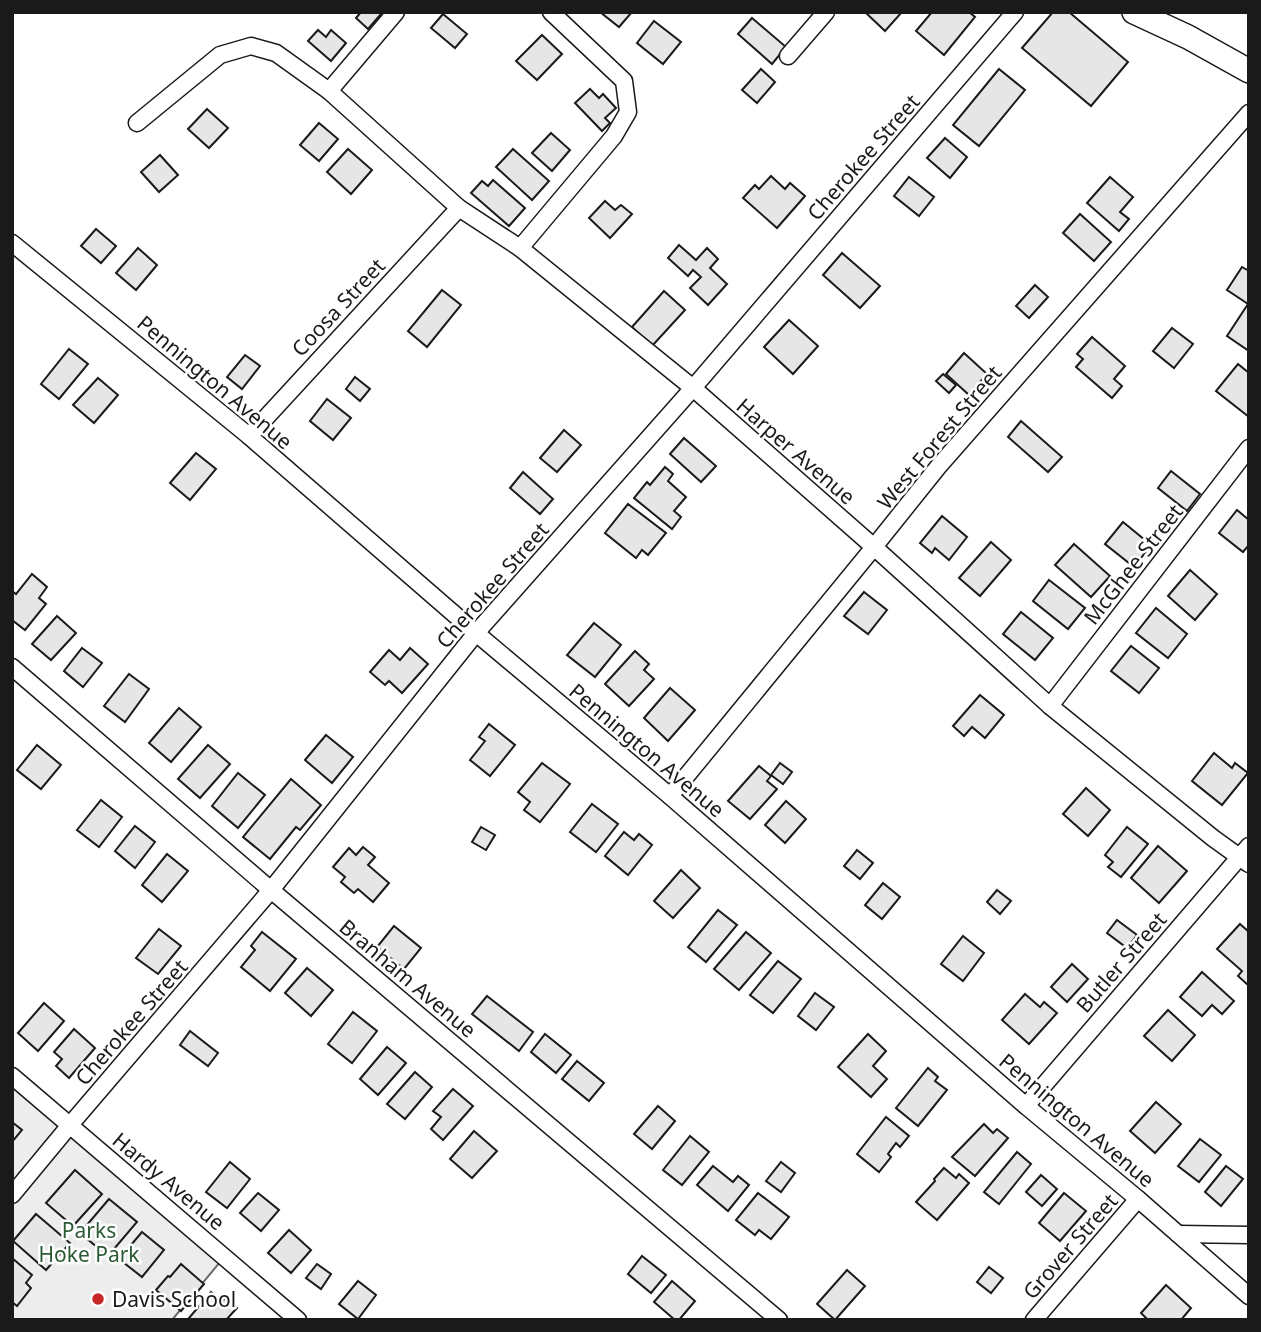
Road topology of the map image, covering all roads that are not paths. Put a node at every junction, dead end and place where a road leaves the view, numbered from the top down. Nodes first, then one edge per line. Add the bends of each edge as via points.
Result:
1 (396, 12) edge
2 (551, 12) edge
3 (826, 12) edge
4 (1015, 12) edge
5 (1134, 12) edge
6 (788, 56) dead end
7 (1249, 71) edge
8 (329, 91) junction
9 (1249, 113) edge
10 (137, 123) dead end
11 (459, 208) junction
12 (12, 243) edge
13 (520, 248) junction
14 (693, 388) junction
15 (249, 436) junction
16 (1249, 448) edge
17 (874, 547) junction
18 (476, 633) junction
19 (14, 672) edge
20 (1051, 706) junction
21 (670, 796) junction
22 (1246, 855) edge
23 (271, 890) junction
24 (12, 1076) edge
25 (1026, 1106) junction
26 (70, 1125) junction
27 (12, 1195) edge
28 (1138, 1199) junction
29 (1178, 1234) junction
30 (1249, 1235) edge
31 (1249, 1296) edge
32 (299, 1320) edge
33 (779, 1320) edge
34 (1034, 1320) edge

1 - 8 street
2 - 13 street via 624,81 628,112 614,136
3 - 6 street
4 - 14 street, Cherokee Street
5 - 7 main road
8 - 10 street, Harper Avenue via 276,52 251,46 220,55
8 - 11 street, Harper Avenue
9 - 17 street, West Forest Street via 938,467
11 - 13 street, Harper Avenue
11 - 15 street, Coosa Street
12 - 15 street, Pennington Avenue
13 - 14 street, Harper Avenue
14 - 17 street, Harper Avenue
14 - 18 street, Cherokee Street
15 - 18 street, Pennington Avenue
16 - 20 street, McGhee Street
17 - 20 street, Harper Avenue
17 - 21 street, West Forest Street
18 - 21 street, Pennington Avenue
18 - 23 street, Cherokee Street
19 - 23 street, Branham Avenue
20 - 22 street, Harper Avenue via 1213,838
21 - 25 street, Pennington Avenue
22 - 25 street, Butler Street
23 - 26 street, Cherokee Street
23 - 33 street, Branham Avenue
24 - 26 street, Hardy Avenue
25 - 28 street, Pennington Avenue
26 - 27 street, Cherokee Street
26 - 32 street, Hardy Avenue
28 - 29 street, Pennington Avenue
28 - 34 street, Grover Street
29 - 30 street
29 - 31 street, Pennington Avenue

